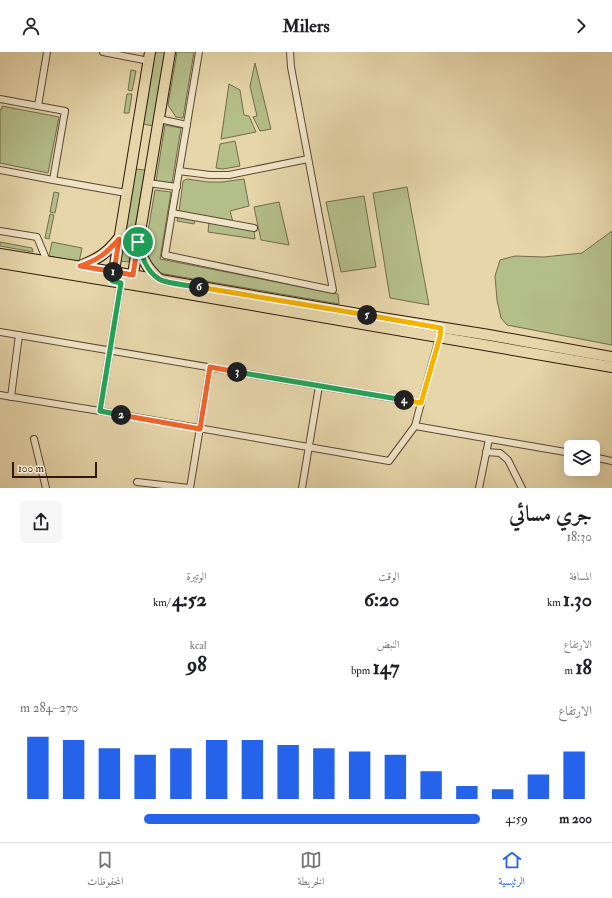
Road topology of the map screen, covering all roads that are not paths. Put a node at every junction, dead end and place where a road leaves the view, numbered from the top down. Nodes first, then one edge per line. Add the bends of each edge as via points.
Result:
1 (47, 52) edge
2 (103, 52) edge
3 (170, 52) edge
4 (199, 52) edge
5 (290, 52) edge
6 (149, 56) edge
7 (0, 99) edge
8 (38, 106) junction
9 (159, 119) junction
10 (187, 125) junction
11 (308, 159) junction
12 (0, 170) edge
13 (180, 171) junction
14 (53, 180) junction
15 (148, 183) junction
16 (177, 188) junction
17 (126, 193) junction
18 (172, 213) junction
19 (254, 228) dead end
20 (0, 231) edge
21 (119, 239) junction
22 (138, 242) junction
23 (0, 254) edge
24 (47, 261) junction
25 (0, 263) edge
26 (80, 266) junction
27 (122, 279) junction
28 (156, 284) junction
29 (0, 332) edge
30 (440, 332) junction
31 (19, 335) junction
32 (110, 350) junction
33 (612, 357) edge
34 (210, 367) junction
35 (612, 367) edge
36 (319, 386) junction
37 (0, 395) edge
38 (11, 397) junction
39 (421, 403) junction
40 (100, 411) junction
41 (415, 426) junction
42 (200, 429) junction
43 (34, 439) dead end
44 (489, 439) junction
45 (309, 447) junction
46 (486, 452) junction
47 (564, 452) edge
48 (600, 458) edge
49 (612, 461) edge
50 (137, 482) dead end
51 (46, 488) edge
52 (190, 488) edge
53 (302, 488) edge
54 (479, 488) edge
55 (522, 488) edge

1 - 8 street
2 - 6 street
3 - 9 main road
4 - 10 street
5 - 11 street
6 - 17 main road
7 - 8 street
8 - 14 street via 65,111
9 - 10 street
9 - 15 main road
10 - 13 street
11 - 13 street via 229,175
11 - 18 street via 333,290 165,255
12 - 14 street
13 - 16 street
14 - 17 street
15 - 16 street
15 - 22 main road
16 - 18 street
17 - 21 main road
18 - 19 street
20 - 24 street via 37,237
21 - 26 main road via 102,256
21 - 27 main road
22 - 27 main road
22 - 28 main road via 142,257
23 - 24 main road
24 - 26 main road
25 - 27 main road
26 - 27 main road
27 - 28 main road
27 - 32 street
28 - 30 main road
29 - 31 street
30 - 33 main road via 497,337
30 - 35 main road
30 - 39 street
31 - 32 street
31 - 38 street
32 - 34 street
32 - 40 street
34 - 36 street
34 - 42 street
36 - 39 street
36 - 45 street
37 - 38 street
38 - 40 street
39 - 41 street
40 - 42 street
41 - 44 street
41 - 45 street via 389,461
42 - 45 street
42 - 52 street
43 - 51 street
44 - 46 street
44 - 47 street
45 - 53 street
46 - 54 street
46 - 55 street via 500,453 508,460
48 - 49 street
50 - 52 street

